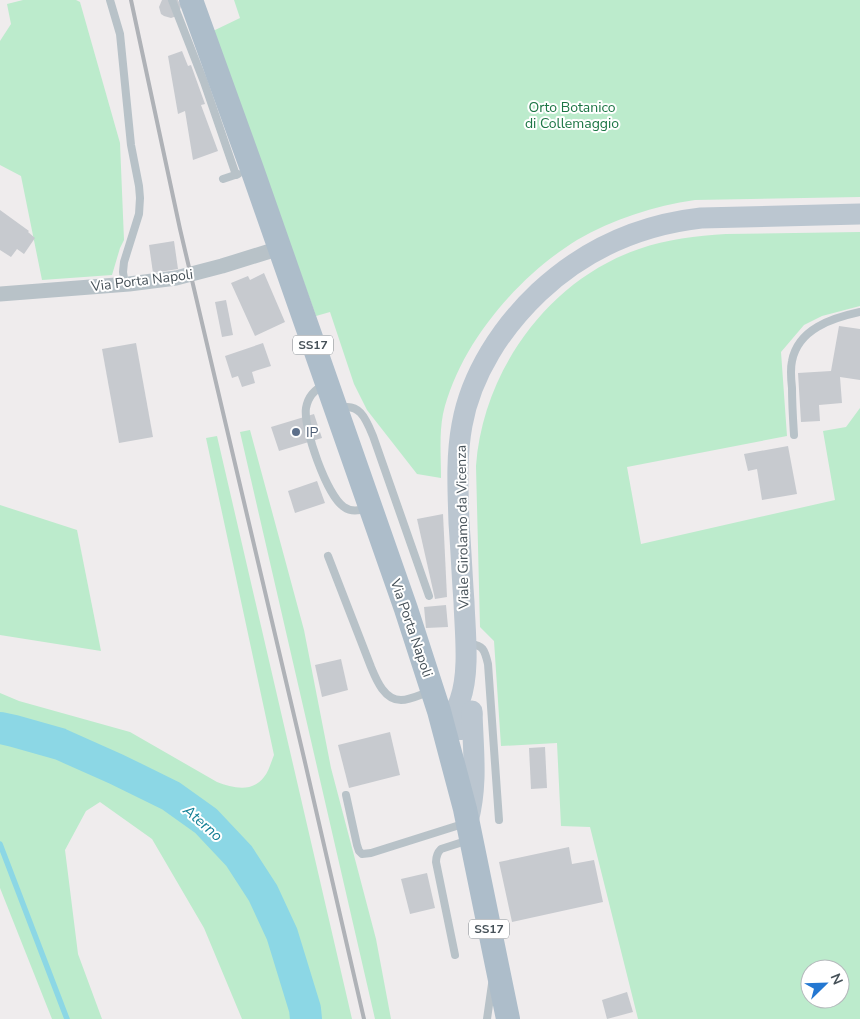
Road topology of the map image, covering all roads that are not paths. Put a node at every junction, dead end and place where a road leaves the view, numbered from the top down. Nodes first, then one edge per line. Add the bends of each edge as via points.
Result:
1 (110, 0) edge
2 (172, 0) edge
3 (191, 0) edge
4 (244, 172) junction
5 (224, 179) dead end
6 (860, 214) edge
7 (280, 248) junction
8 (125, 285) junction
9 (0, 294) edge
10 (860, 312) edge
11 (327, 384) junction
12 (336, 410) junction
13 (794, 435) dead end
14 (370, 506) junction
15 (328, 556) dead end
16 (429, 596) dead end
17 (466, 645) junction
18 (433, 690) junction
19 (462, 693) junction
20 (472, 714) junction
21 (443, 725) junction
22 (346, 795) dead end
23 (499, 820) dead end
24 (469, 831) junction
25 (494, 952) junction
26 (455, 955) dead end
27 (488, 1019) edge
28 (508, 1019) edge

1 - 8 lane via 120,34 131,145 140,192 140,208 124,262
2 - 4 lane
3 - 4 main road, Via Porta Napoli / SS17
4 - 5 lane
4 - 7 main road, Via Porta Napoli / SS17
6 - 17 main road, Viale Girolamo da Vicenza via 701,218 654,227 617,240 576,261 522,309 497,342 474,384 462,423 458,467
7 - 8 street, Via Porta Napoli via 192,275
7 - 11 main road, Via Porta Napoli / SS17
8 - 9 street, Via Porta Napoli
10 - 13 lane via 823,324 798,344 791,369
11 - 12 main road, Via Porta Napoli / SS17
11 - 14 lane via 316,389 306,411 322,474 344,507 360,510
12 - 14 main road, Via Porta Napoli / SS17
12 - 16 lane via 353,407 366,421
14 - 18 main road, Via Porta Napoli / SS17
15 - 18 lane via 378,685 399,700
17 - 19 main road, Viale Girolamo da Vicenza
17 - 20 main road, Viale Girolamo da Vicenza
17 - 23 lane via 478,645 483,649 488,664
18 - 19 main road via 440,698 450,701
18 - 21 main road, Via Porta Napoli / SS17
19 - 21 main road, Viale Girolamo da Vicenza via 457,707
20 - 21 main road via 470,724 462,730
20 - 24 main road, Viale Girolamo da Vicenza via 475,778
21 - 24 main road, Via Porta Napoli / SS17
22 - 24 lane via 362,854
24 - 25 main road, Via Porta Napoli / SS17
24 - 26 lane via 441,849 436,856
25 - 27 lane
25 - 28 main road, Via Porta Napoli / SS17

